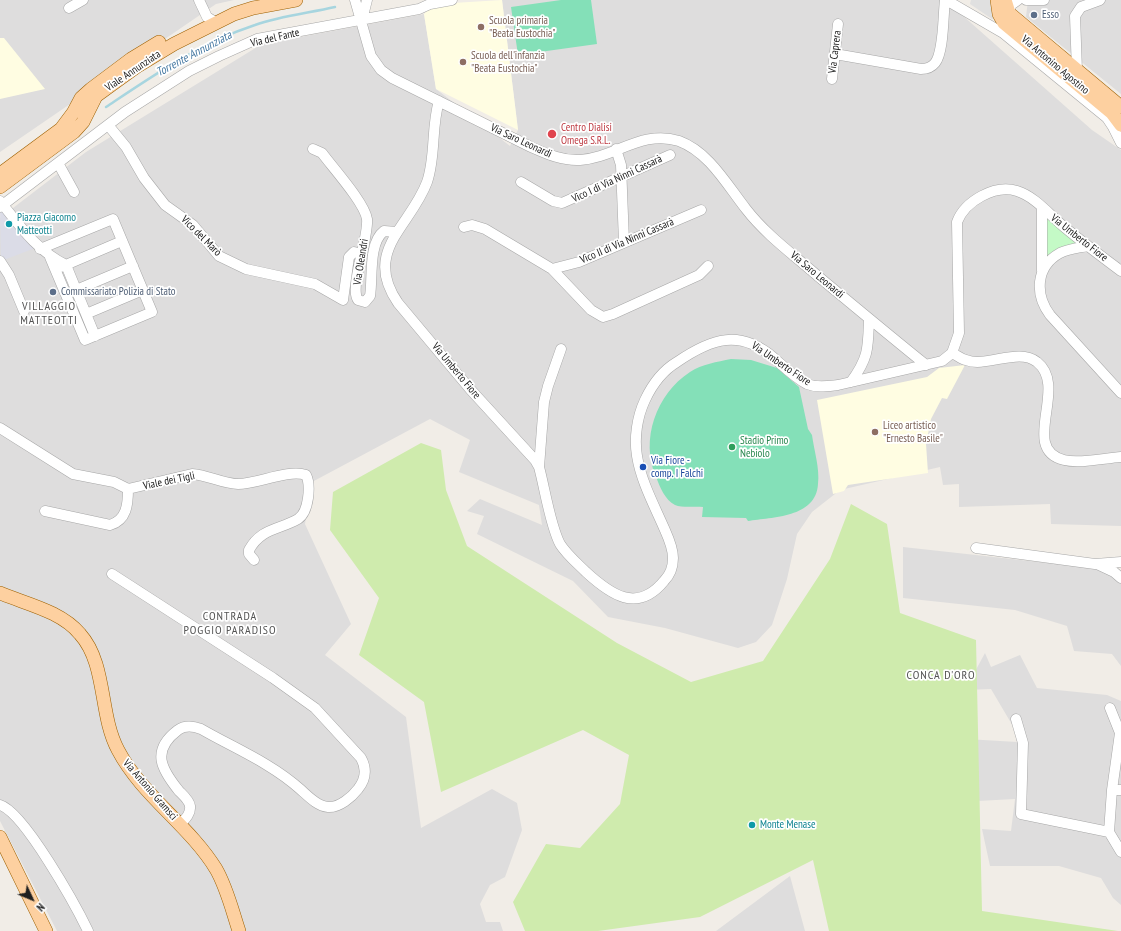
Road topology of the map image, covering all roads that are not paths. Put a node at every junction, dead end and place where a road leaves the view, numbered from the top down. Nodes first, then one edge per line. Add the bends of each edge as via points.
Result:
1 (83, 0) edge
2 (199, 0) edge
3 (207, 0) edge
4 (252, 0) edge
5 (296, 0) edge
6 (355, 0) edge
7 (367, 0) edge
8 (452, 0) edge
9 (945, 0) edge
10 (997, 0) edge
11 (1005, 0) edge
12 (1018, 0) edge
13 (1026, 0) edge
14 (1044, 0) edge
15 (1100, 0) edge
16 (424, 3) edge
17 (69, 8) dead end
18 (1009, 13) junction
19 (213, 19) junction
20 (362, 20) junction
21 (988, 23) junction
22 (838, 24) dead end
23 (1014, 31) junction
24 (835, 54) junction
25 (1077, 71) junction
26 (832, 79) dead end
27 (439, 101) junction
28 (1121, 107) edge
29 (73, 113) junction
30 (86, 116) junction
31 (108, 125) junction
32 (1121, 125) edge
33 (1121, 143) edge
34 (313, 149) dead end
35 (616, 149) junction
36 (670, 155) dead end
37 (58, 163) junction
38 (0, 174) edge
39 (622, 177) junction
40 (521, 182) dead end
41 (0, 187) edge
42 (74, 192) dead end
43 (1, 204) edge
44 (1042, 208) junction
45 (701, 210) dead end
46 (464, 227) dead end
47 (396, 232) junction
48 (122, 241) junction
49 (624, 242) junction
50 (1087, 246) junction
51 (40, 249) junction
52 (362, 254) junction
53 (50, 257) junction
54 (0, 261) edge
55 (66, 265) junction
56 (133, 266) junction
57 (708, 266) dead end
58 (55, 269) junction
59 (552, 269) junction
60 (1042, 271) junction
61 (1121, 271) edge
62 (76, 290) junction
63 (143, 290) junction
64 (24, 311) dead end
65 (86, 314) junction
66 (869, 319) junction
67 (95, 336) junction
68 (561, 349) dead end
69 (952, 353) junction
70 (926, 365) junction
71 (851, 382) junction
72 (1121, 393) edge
73 (0, 428) edge
74 (1121, 457) edge
75 (539, 467) junction
76 (128, 489) junction
77 (45, 510) dead end
78 (976, 548) dead end
79 (254, 560) dead end
80 (1119, 567) edge
81 (112, 574) dead end
82 (0, 593) edge
83 (1110, 708) dead end
84 (1016, 719) dead end
85 (1116, 790) edge
86 (0, 805) edge
87 (180, 824) junction
88 (1109, 832) junction
89 (0, 837) edge
90 (1121, 852) edge
91 (46, 931) edge
92 (88, 931) edge
93 (239, 931) edge

1 - 17 street
2 - 19 street
3 - 19 street
4 - 19 main road, Viale Annunziata
5 - 19 main road, Viale Annunziata
6 - 20 street, Via Saro Leonardi
7 - 20 street
8 - 16 street, Via del Fante
9 - 21 street
9 - 24 street via 939,54 935,63 928,68 921,69
10 - 23 main road, Via Antonino Agostino via 1001,18
11 - 18 main road
12 - 18 street via 1011,5
13 - 14 street
15 - 25 street via 1081,7 1075,16
16 - 20 street, Via del Fante
18 - 25 main road, Via Antonino Agostino
19 - 29 main road, Viale Annunziata via 131,59 81,98
19 - 30 main road, Viale Annunziata via 96,96
20 - 27 street, Via Saro Leonardi via 371,56 380,70
20 - 31 street, Via del Fante via 256,40 189,71
21 - 23 street
21 - 33 street via 1107,118
22 - 24 street, Via Caprera
23 - 32 main road, Via Antonino Agostino via 1112,113
24 - 26 street, Via Caprera
25 - 28 main road, Via Antonino Agostino
27 - 35 street, Via Saro Leonardi via 554,156 581,160
27 - 47 street, Via Umberto Fiore via 432,162 426,182
29 - 30 main road via 77,110
29 - 38 main road, Viale Annunziata via 53,136
30 - 41 main road, Viale Annunziata via 74,132
31 - 37 street, Via del Fante
31 - 52 street, Vico del Marò via 130,152 144,178 165,205 193,225 216,253 230,262 246,269 315,284 343,300 349,257 354,252
34 - 52 street, Via Oleandri via 322,153 365,212 366,230
35 - 39 street
35 - 66 street, Via Saro Leonardi via 639,140 660,138 679,142 695,150 710,163 750,214 776,240
36 - 39 street, Vico I di Via Ninni Cassarà
37 - 42 street
37 - 43 street, Via del Fante
39 - 40 street, Vico I di Via Ninni Cassarà via 562,203 553,201
39 - 49 street
43 - 51 street
44 - 50 street, Via Umberto Fiore
44 - 60 street
44 - 69 street, Via Umberto Fiore via 1024,194 1004,189 982,196 967,206 960,216 956,229 959,333
45 - 49 street, Vico II di Via Ninni Cassarà
46 - 59 street via 477,225
47 - 52 street, Via Oleandri via 384,232 378,237 371,266 370,296 365,302 358,300 356,294
47 - 75 street, Via Umberto Fiore via 388,251 386,267 388,283 394,297
48 - 51 street via 113,219
48 - 55 street
48 - 56 street
49 - 59 street, Vico II di Via Ninni Cassarà via 579,262
50 - 60 street via 1059,254
50 - 61 street, Via Umberto Fiore
51 - 53 street
53 - 55 street
53 - 58 street
54 - 64 street via 9,275
55 - 58 street
55 - 62 street
56 - 62 street
56 - 63 street
57 - 59 street via 699,275 603,317 591,310
58 - 67 street via 85,340
60 - 72 street via 1039,287 1046,308
62 - 65 street
63 - 65 street
63 - 67 street via 152,312
65 - 67 street
66 - 70 street, Via Saro Leonardi
66 - 71 street via 867,354
68 - 75 street via 544,402
69 - 70 street, Via Umberto Fiore via 942,361
69 - 74 street via 970,361 1019,357 1036,361 1046,375 1049,391 1043,431 1048,450 1057,458 1070,461
70 - 71 street, Via Umberto Fiore
71 - 75 street, Via Umberto Fiore via 821,387 807,384 758,346 733,339 718,341 700,348 676,362 661,375 650,389 642,406 636,445 642,475 671,546 673,565 660,586 639,597 623,598 610,592 566,552 556,532
73 - 76 street, Viale dei Tigli via 72,474 114,482
76 - 77 street via 127,510 120,520 110,525
76 - 79 street, Viale dei Tigli via 192,474 238,484 280,476 306,475 308,497 303,513 298,519 273,528 260,537 248,550
78 - 80 street
81 - 87 street via 315,708 361,758 365,768 364,778 358,789 337,806 329,807 317,802 275,770 201,729 194,726 183,728 166,743 161,759 165,773 190,807 188,815
82 - 87 main road, Via Antonio Gramsci via 62,619 84,638 94,656 108,725 118,750 134,774
83 - 85 street via 1120,733
84 - 88 street via 1023,743 1021,819
85 - 88 street
86 - 92 street via 7,808 27,831 53,869
87 - 93 main road, Via Antonio Gramsci via 207,856 219,875
88 - 90 street
89 - 91 main road

